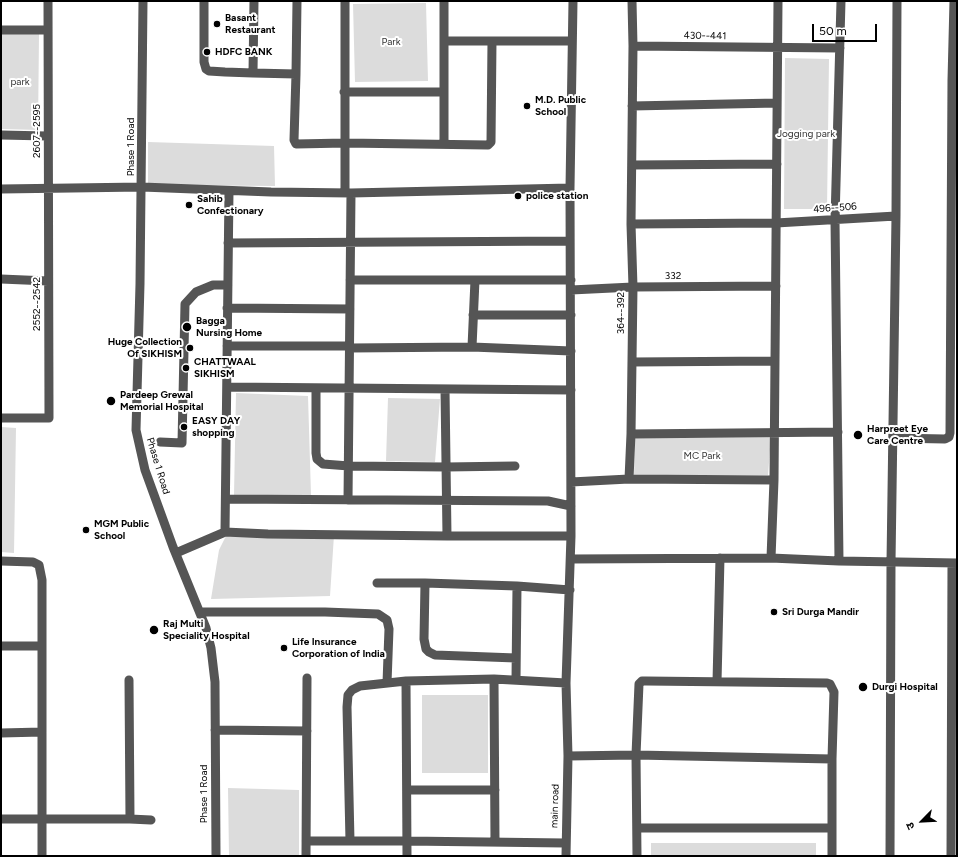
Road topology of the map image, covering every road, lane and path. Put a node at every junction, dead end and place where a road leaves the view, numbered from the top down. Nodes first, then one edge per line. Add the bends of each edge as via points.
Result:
1 (48, 1) edge
2 (143, 1) edge
3 (204, 1) edge
4 (254, 1) edge
5 (297, 1) edge
6 (345, 1) edge
7 (444, 1) edge
8 (573, 1) edge
9 (632, 1) edge
10 (778, 1) edge
11 (841, 1) edge
12 (897, 1) edge
13 (954, 1) edge
14 (1, 30) edge
15 (48, 30) junction
16 (445, 41) junction
17 (492, 41) junction
18 (572, 41) junction
19 (633, 46) junction
20 (778, 48) junction
21 (840, 48) junction
22 (253, 73) junction
23 (296, 74) junction
24 (954, 80) edge
25 (344, 92) junction
26 (444, 92) junction
27 (777, 103) junction
28 (632, 106) junction
29 (1, 135) edge
30 (47, 136) junction
31 (345, 143) junction
32 (444, 144) junction
33 (777, 164) junction
34 (632, 165) junction
35 (142, 187) junction
36 (570, 188) junction
37 (1, 189) edge
38 (48, 189) junction
39 (228, 191) junction
40 (348, 193) junction
41 (896, 216) junction
42 (835, 220) junction
43 (776, 223) junction
44 (631, 224) junction
45 (570, 240) junction
46 (350, 242) junction
47 (228, 243) junction
48 (954, 268) edge
49 (1, 279) edge
50 (350, 280) junction
51 (475, 280) junction
52 (571, 280) junction
53 (48, 281) junction
54 (228, 286) junction
55 (776, 286) junction
56 (632, 287) junction
57 (571, 290) junction
58 (227, 308) junction
59 (350, 309) junction
60 (473, 315) junction
61 (571, 315) junction
62 (227, 346) junction
63 (350, 347) junction
64 (472, 347) junction
65 (571, 351) junction
66 (775, 361) junction
67 (632, 362) junction
68 (227, 387) junction
69 (316, 388) junction
70 (350, 388) junction
71 (445, 389) junction
72 (571, 390) junction
73 (953, 413) edge
74 (1, 418) edge
75 (838, 432) junction
76 (631, 434) junction
77 (774, 434) junction
78 (893, 438) junction
79 (160, 442) dead end
80 (349, 466) junction
81 (515, 466) dead end
82 (446, 467) junction
83 (629, 479) junction
84 (774, 480) junction
85 (571, 482) junction
86 (226, 499) junction
87 (348, 500) junction
88 (446, 501) junction
89 (571, 506) junction
90 (225, 532) junction
91 (447, 536) junction
92 (572, 536) junction
93 (176, 553) junction
94 (571, 558) junction
95 (720, 558) junction
96 (771, 558) junction
97 (1, 561) edge
98 (839, 561) junction
99 (891, 562) junction
100 (954, 563) edge
101 (377, 583) dead end
102 (425, 584) junction
103 (518, 586) junction
104 (570, 590) junction
105 (200, 612) junction
106 (954, 634) edge
107 (1, 646) edge
108 (41, 646) junction
109 (516, 658) junction
110 (307, 678) dead end
111 (494, 679) junction
112 (129, 680) dead end
113 (516, 680) junction
114 (406, 681) junction
115 (717, 682) junction
116 (387, 683) junction
117 (566, 683) junction
118 (215, 730) junction
119 (307, 731) junction
120 (42, 732) junction
121 (1, 733) edge
122 (636, 755) junction
123 (568, 756) junction
124 (832, 759) junction
125 (408, 790) junction
126 (495, 790) junction
127 (1, 819) edge
128 (130, 819) junction
129 (41, 820) junction
130 (151, 820) dead end
131 (637, 828) junction
132 (832, 828) junction
133 (350, 841) junction
134 (407, 841) junction
135 (306, 842) junction
136 (495, 842) junction
137 (565, 843) junction
138 (42, 856) edge
139 (216, 856) edge
140 (306, 856) edge
141 (407, 856) edge
142 (566, 856) edge
143 (637, 856) edge
144 (832, 856) edge
145 (890, 856) edge
146 (951, 856) edge

1 - 15 street, 2607--2595
2 - 35 street, Phase 1 Road
3 - 22 street via 206,69
4 - 22 street
5 - 23 street
6 - 25 street
7 - 16 street
8 - 18 street, main road
9 - 19 street, 364--392
10 - 20 street
11 - 21 street
12 - 41 street
13 - 24 street
14 - 15 street
15 - 30 street, 2607--2595
16 - 17 street
16 - 26 street
17 - 18 street
17 - 32 street via 490,144
18 - 36 street, main road
19 - 20 street, 430--441
19 - 28 street, 364--392
20 - 21 street, 430--441
20 - 27 street
21 - 42 street
22 - 23 street
23 - 31 street via 294,142
24 - 48 street
25 - 26 street
25 - 31 street
26 - 32 street
27 - 28 street
27 - 33 street
28 - 34 street, 364--392
29 - 30 street
30 - 38 street, 2607--2595
31 - 32 street
31 - 40 street
33 - 34 street
33 - 43 street
34 - 44 street, 364--392
35 - 38 street
35 - 39 street
35 - 93 street, Phase 1 Road via 136,430 145,470
36 - 40 street
36 - 45 street, main road
37 - 38 street
38 - 53 street, 2552--2542
39 - 40 street
39 - 47 street
40 - 46 street
41 - 42 street, 496--506
41 - 78 street
42 - 43 street, 496--506
42 - 75 street
43 - 44 street, 496--506
43 - 55 street
44 - 56 street, 364--392
45 - 46 street
45 - 52 street, main road
46 - 47 street
46 - 50 street
47 - 54 street
48 - 73 street
49 - 53 street
50 - 51 street
50 - 59 street
51 - 52 street
51 - 60 street
52 - 57 street, main road
53 - 74 street, 2552--2542 via 49,418
54 - 58 street
54 - 79 street via 213,285 196,292 185,304 182,443
55 - 56 street, 332
55 - 66 street
56 - 57 street, 332
56 - 67 street, 364--392
57 - 61 street, main road
58 - 59 street
58 - 62 street
59 - 63 street
60 - 61 street
60 - 64 street
61 - 65 street, main road
62 - 63 street
62 - 68 street
63 - 64 street
63 - 70 street
64 - 65 street
65 - 72 street, main road
66 - 67 street
66 - 77 street
67 - 76 street, 364--392
68 - 69 street
68 - 86 street
69 - 70 street
69 - 80 street via 317,459 323,464
70 - 71 street
70 - 80 street
71 - 72 street
71 - 82 street
72 - 85 street, main road
73 - 78 street via 949,437 945,439
75 - 77 street
75 - 98 street
76 - 77 street
76 - 83 street, 364--392
77 - 84 street
78 - 99 street
80 - 82 street
80 - 87 street
81 - 82 street
82 - 88 street
83 - 84 street
83 - 85 street
84 - 96 street
85 - 89 street, main road
86 - 87 street
86 - 90 street
87 - 88 street
88 - 89 street via 548,501
88 - 91 street
89 - 92 street, main road
90 - 91 street
90 - 93 street
91 - 92 street
92 - 94 street, main road
93 - 105 street, Phase 1 Road
94 - 95 street
94 - 104 street, main road
95 - 96 street
95 - 115 street
96 - 98 street
97 - 108 street via 33,562 39,565 42,580
98 - 99 street
99 - 100 street
99 - 145 street
100 - 106 street
101 - 102 street
102 - 103 street
102 - 109 street via 424,638 429,652 435,655
103 - 104 street
103 - 109 street
104 - 117 street, main road
105 - 116 street via 378,614 385,617 389,629
105 - 118 street, Phase 1 Road via 214,667
106 - 146 street
107 - 108 street
108 - 120 street
109 - 113 street
110 - 119 street
111 - 113 street
111 - 114 street
111 - 126 street
112 - 128 street
113 - 117 street
114 - 116 street
114 - 125 street
115 - 122 street via 642,681 639,684
115 - 124 street via 830,684 834,692
116 - 133 street via 360,686 348,695
117 - 123 street, main road
118 - 119 street
118 - 139 street, Phase 1 Road
119 - 135 street
120 - 121 street
120 - 129 street
122 - 123 street
122 - 124 street
122 - 131 street
123 - 137 street, main road
124 - 132 street
125 - 126 street
125 - 134 street
126 - 136 street
127 - 129 street
128 - 129 street
128 - 130 street
129 - 138 street
131 - 132 street
131 - 143 street
132 - 144 street
133 - 134 street
133 - 135 street
134 - 136 street
134 - 141 street
135 - 140 street
136 - 137 street
137 - 142 street, main road

